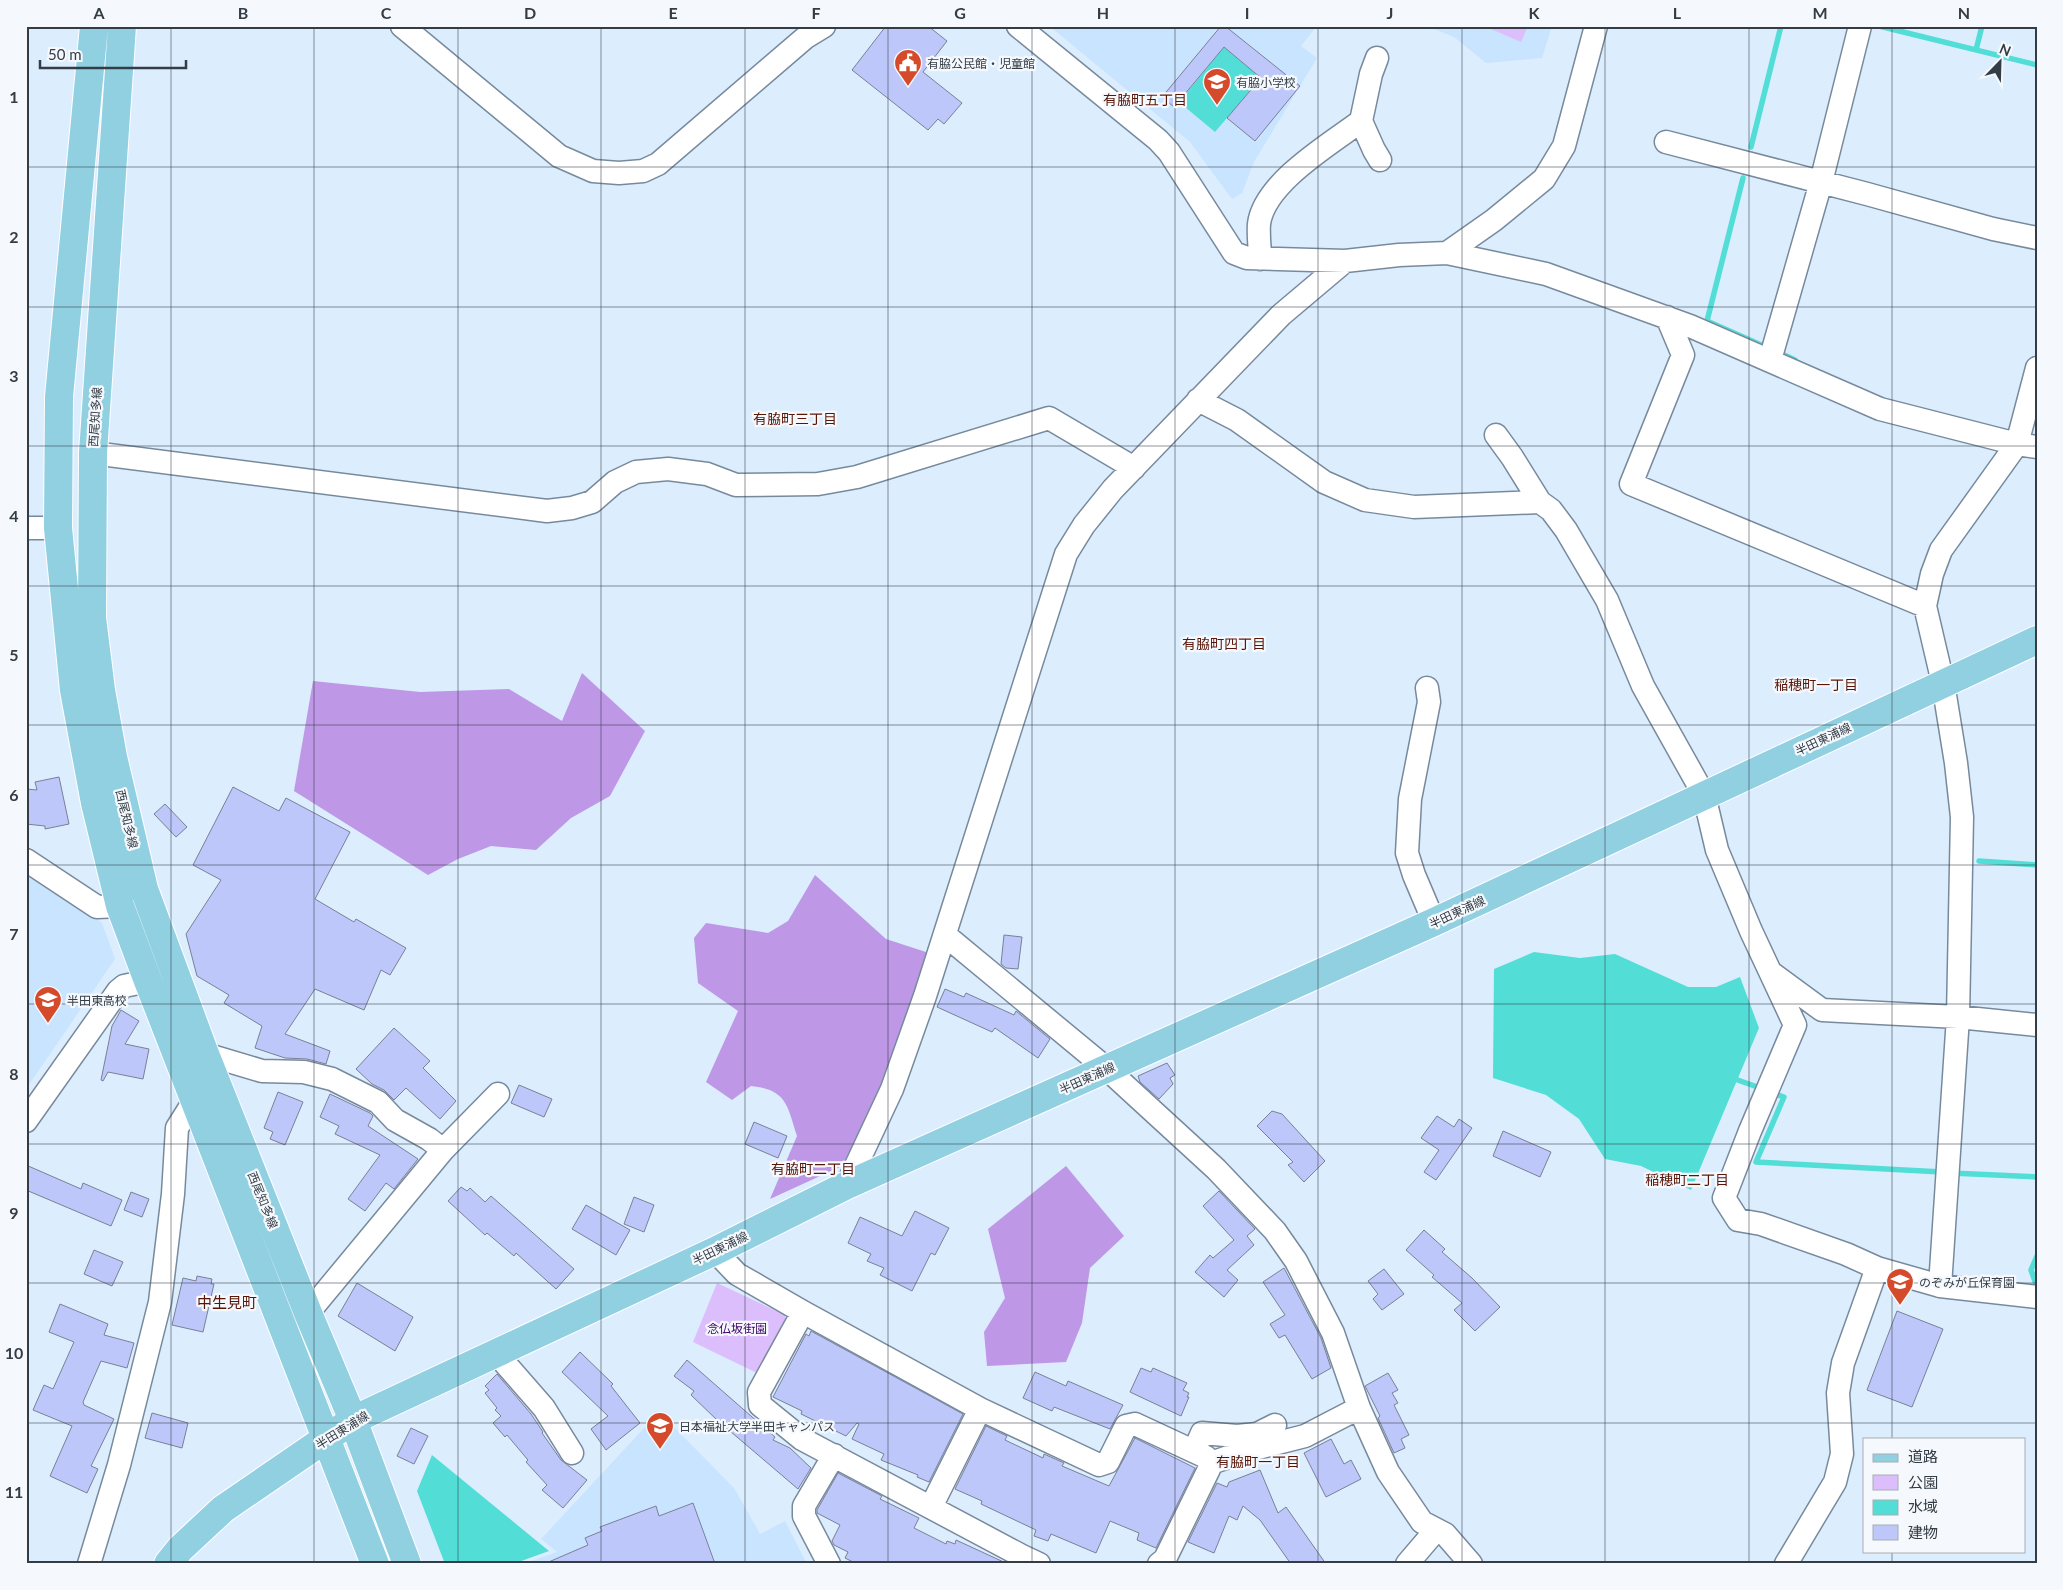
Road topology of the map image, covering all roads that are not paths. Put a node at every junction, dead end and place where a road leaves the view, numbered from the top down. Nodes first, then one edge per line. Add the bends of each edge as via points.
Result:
1 (94, 26) edge
2 (122, 26) edge
3 (402, 26) edge
4 (824, 26) edge
5 (1018, 26) edge
6 (1596, 26) edge
7 (1860, 26) edge
8 (1376, 58) dead end
9 (1362, 121) junction
10 (1666, 142) dead end
11 (1380, 160) dead end
12 (1821, 182) junction
13 (2037, 238) edge
14 (1448, 253) junction
15 (1260, 259) junction
16 (1345, 261) junction
17 (1667, 317) junction
18 (1771, 360) junction
19 (2037, 368) edge
20 (1198, 400) junction
21 (1496, 435) dead end
22 (2024, 444) edge
23 (93, 453) junction
24 (1134, 468) junction
25 (1540, 502) junction
26 (26, 528) edge
27 (58, 528) junction
28 (1926, 606) junction
29 (2037, 640) edge
30 (1943, 683) junction
31 (1427, 688) dead end
32 (1704, 796) junction
33 (26, 860) edge
34 (120, 906) junction
35 (1434, 922) junction
36 (944, 935) junction
37 (1772, 974) junction
38 (148, 981) junction
39 (1958, 1017) junction
40 (2037, 1025) edge
41 (205, 1054) junction
42 (1107, 1069) junction
43 (498, 1094) dead end
44 (194, 1101) junction
45 (26, 1121) edge
46 (443, 1150) junction
47 (848, 1185) junction
48 (715, 1251) junction
49 (1877, 1268) junction
50 (1940, 1286) junction
51 (2037, 1297) edge
52 (803, 1312) junction
53 (308, 1313) junction
54 (496, 1353) junction
55 (1359, 1408) junction
56 (980, 1409) junction
57 (353, 1420) junction
58 (1275, 1425) dead end
59 (327, 1439) junction
60 (572, 1452) dead end
61 (834, 1455) junction
62 (1203, 1457) junction
63 (931, 1507) junction
64 (1436, 1530) junction
65 (1027, 1561) edge
66 (90, 1564) edge
67 (168, 1564) edge
68 (375, 1564) edge
69 (407, 1564) edge
70 (828, 1564) edge
71 (1159, 1564) edge
72 (1407, 1564) edge
73 (1471, 1564) edge
74 (1786, 1564) edge

1 - 27 main road via 59,397
2 - 23 main road, 西尾知多線
3 - 4 street via 559,156 593,171 619,173 643,171 658,164 806,37
5 - 15 street via 1158,140 1170,152 1234,253
6 - 14 street via 1564,146 1544,179
7 - 12 street
8 - 9 street
9 - 11 street
9 - 15 street via 1324,146 1282,182 1266,203 1259,224
10 - 12 street
12 - 13 street
12 - 18 street
14 - 16 street via 1399,254
14 - 17 street via 1546,274
15 - 16 street
16 - 20 street via 1281,316
17 - 18 street
17 - 28 street via 1683,355 1631,484
18 - 22 street via 1880,409
19 - 22 street via 2024,420
20 - 24 street
20 - 25 street via 1237,420 1324,482 1365,500 1414,507
21 - 25 street
22 - 28 street via 1941,550
23 - 24 street via 547,511 592,502 615,482 636,472 668,468 707,474 736,485 818,484 857,477 1049,418
23 - 41 main road, 西尾知多線 via 92,618 113,757 144,889
24 - 36 street via 1084,525 1066,554
25 - 32 street via 1551,510 1566,530 1607,600 1643,686
26 - 27 street
27 - 34 main road via 74,690 95,803
28 - 30 street
29 - 30 main road, 半田東浦線
30 - 32 main road, 半田東浦線
30 - 39 street via 1962,817
31 - 35 street via 1429,702 1410,799 1407,853
32 - 35 main road, 半田東浦線
32 - 37 street via 1717,850
33 - 34 street via 97,907
34 - 38 main road
35 - 42 main road, 半田東浦線
36 - 42 street
36 - 47 street via 892,1089
37 - 39 street via 1822,1010
37 - 49 street via 1795,1025 1724,1198 1738,1220 1761,1224
38 - 44 main road
38 - 45 street via 124,986 118,991
39 - 40 street
39 - 50 street
41 - 46 street via 262,1071 304,1072 332,1078 378,1102 395,1120
41 - 53 main road, 西尾知多線
42 - 47 main road, 半田東浦線
42 - 55 street via 1216,1169 1275,1231 1296,1261 1333,1333
43 - 46 street
44 - 59 main road
44 - 66 street via 177,1128 160,1302
46 - 53 street
47 - 48 main road, 半田東浦線
48 - 52 street via 737,1274
48 - 54 main road, 半田東浦線
49 - 50 street
49 - 74 street via 1843,1363 1838,1393 1842,1454 1835,1482
50 - 51 street
52 - 56 street
52 - 61 street via 759,1392 760,1405 802,1439
53 - 57 main road, 西尾知多線
54 - 57 main road, 半田東浦線
54 - 60 street via 544,1408
55 - 62 street via 1305,1436 1246,1451
55 - 64 street via 1388,1472 1422,1522
56 - 62 street via 1099,1465 1108,1462 1126,1426 1134,1424
56 - 63 street
57 - 59 main road, 半田東浦線
57 - 69 main road, 西尾知多線
58 - 62 street via 1257,1434 1202,1433
59 - 67 main road, 半田東浦線 via 223,1509
59 - 68 main road
61 - 63 street
61 - 70 street via 804,1506 804,1516
62 - 71 street via 1165,1559
63 - 65 street
64 - 72 street
64 - 73 street via 1445,1534

